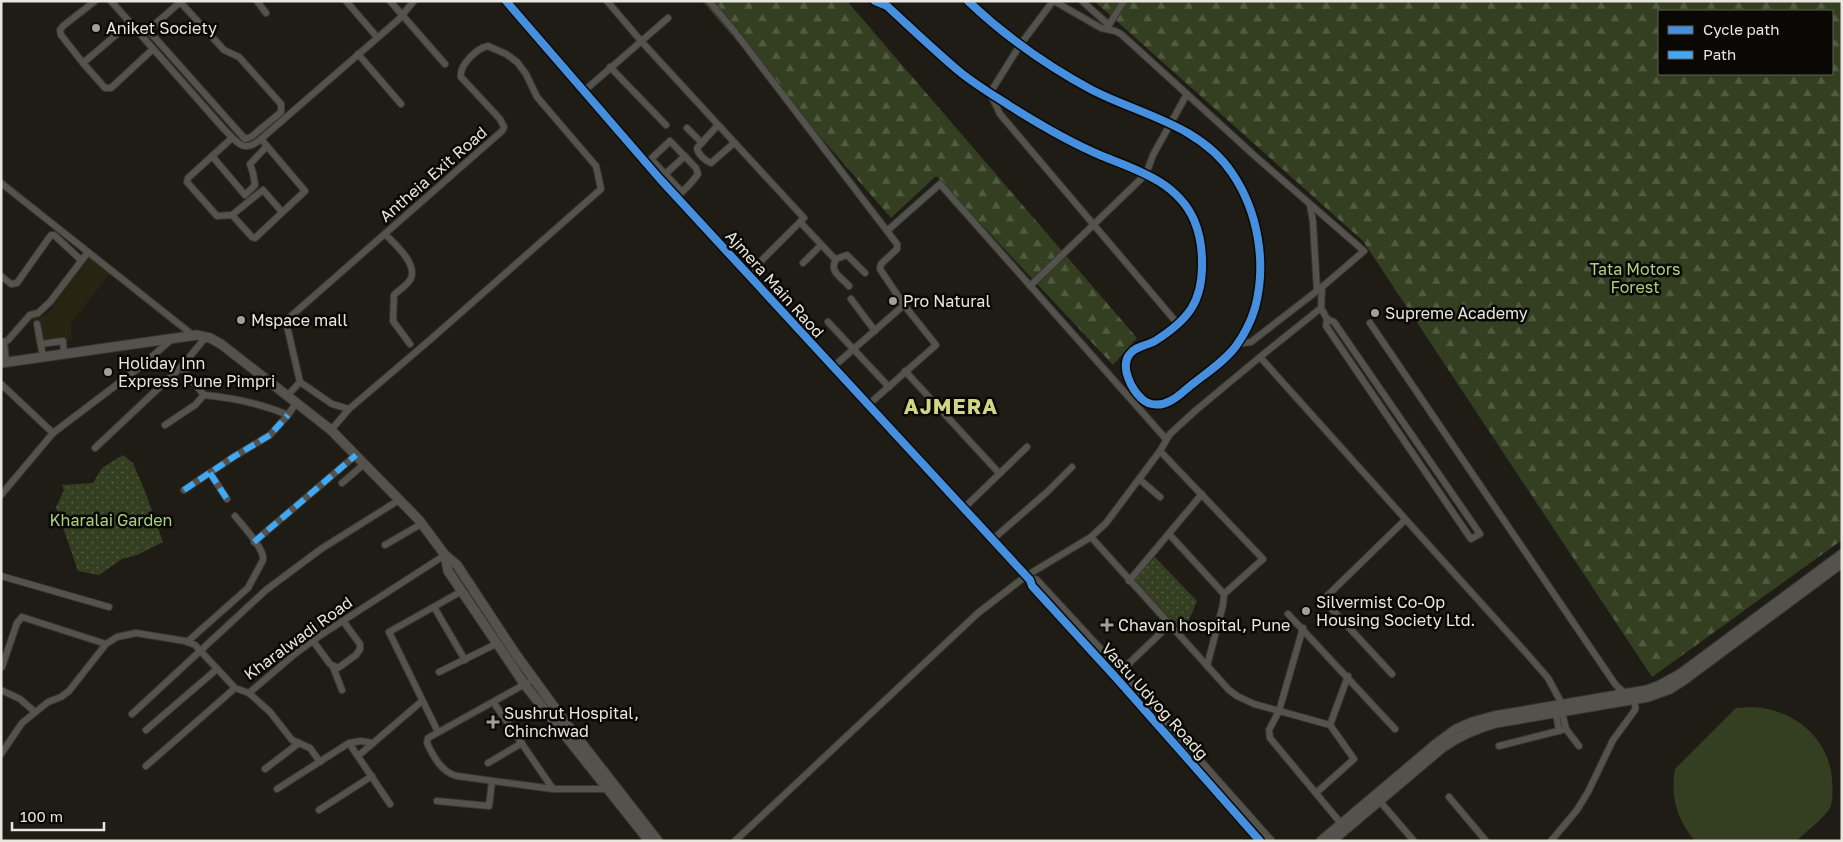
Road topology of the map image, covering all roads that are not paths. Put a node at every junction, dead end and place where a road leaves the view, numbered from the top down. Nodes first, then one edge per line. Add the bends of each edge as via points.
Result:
1 (95, 1) edge
2 (111, 1) edge
3 (257, 1) edge
4 (346, 1) edge
5 (390, 1) edge
6 (414, 1) edge
7 (506, 1) edge
8 (607, 1) edge
9 (709, 1) edge
10 (875, 1) edge
11 (968, 1) edge
12 (1053, 1) edge
13 (1082, 1) edge
14 (1124, 1) edge
15 (883, 2) edge
16 (266, 13) dead end
17 (402, 15) junction
18 (668, 18) dead end
19 (130, 23) junction
20 (1108, 27) junction
21 (148, 30) junction
22 (142, 36) junction
23 (377, 37) junction
24 (641, 42) junction
25 (1020, 45) junction
26 (153, 50) junction
27 (358, 54) junction
28 (83, 63) junction
29 (445, 64) dead end
30 (610, 67) junction
31 (584, 91) junction
32 (990, 93) junction
33 (1187, 94) junction
34 (211, 101) junction
35 (401, 104) dead end
36 (203, 107) junction
37 (1170, 123) junction
38 (666, 125) dead end
39 (718, 125) junction
40 (687, 128) dead end
41 (232, 138) junction
42 (261, 139) junction
43 (702, 142) junction
44 (734, 143) junction
45 (267, 146) junction
46 (212, 156) junction
47 (685, 156) junction
48 (1146, 174) junction
49 (663, 177) junction
50 (1, 184) edge
51 (679, 194) junction
52 (1310, 205) junction
53 (282, 212) junction
54 (232, 215) junction
55 (800, 222) junction
56 (1094, 225) junction
57 (888, 230) junction
58 (385, 234) junction
59 (821, 245) junction
60 (88, 252) junction
61 (836, 259) junction
62 (81, 260) junction
63 (803, 263) dead end
64 (865, 272) dead end
65 (748, 274) junction
66 (1, 276) edge
67 (849, 286) dead end
68 (1030, 286) junction
69 (851, 299) dead end
70 (904, 305) junction
71 (1322, 308) junction
72 (1327, 319) junction
73 (828, 322) dead end
74 (1370, 323) dead end
75 (37, 324) dead end
76 (1177, 324) junction
77 (874, 331) junction
78 (194, 336) junction
79 (206, 337) junction
80 (172, 339) junction
81 (3, 342) edge
82 (41, 344) junction
83 (410, 344) dead end
84 (1237, 344) junction
85 (854, 349) junction
86 (1353, 350) junction
87 (64, 353) junction
88 (1345, 354) junction
89 (43, 356) junction
90 (1260, 357) junction
91 (4, 362) edge
92 (181, 367) junction
93 (833, 368) junction
94 (905, 371) junction
95 (300, 382) junction
96 (1, 384) edge
97 (889, 387) junction
98 (1383, 393) junction
99 (204, 395) junction
100 (287, 396) junction
101 (1375, 398) junction
102 (296, 402) junction
103 (868, 405) junction
104 (349, 409) junction
105 (288, 415) junction
106 (165, 425) dead end
107 (331, 430) junction
108 (53, 433) junction
109 (1166, 439) junction
110 (1027, 447) dead end
111 (95, 448) dead end
112 (1160, 451) junction
113 (356, 455) junction
114 (364, 464) junction
115 (1072, 467) dead end
116 (999, 473) junction
117 (210, 474) junction
118 (1442, 478) junction
119 (1139, 479) junction
120 (342, 483) dead end
121 (1434, 484) junction
122 (184, 490) dead end
123 (1202, 494) junction
124 (1, 495) edge
125 (1160, 497) dead end
126 (227, 499) dead end
127 (399, 500) junction
128 (964, 508) junction
129 (235, 516) dead end
130 (1405, 520) junction
131 (421, 524) junction
132 (1169, 534) junction
133 (1091, 537) junction
134 (992, 540) junction
135 (254, 542) junction
136 (385, 545) dead end
137 (445, 554) junction
138 (1842, 554) edge
139 (1842, 563) edge
140 (1, 576) edge
141 (1028, 578) junction
142 (1128, 581) junction
143 (462, 591) junction
144 (1224, 594) junction
145 (434, 606) junction
146 (109, 607) dead end
147 (1288, 614) dead end
148 (344, 620) junction
149 (1169, 625) junction
150 (1303, 628) junction
151 (313, 641) junction
152 (187, 642) junction
153 (498, 643) junction
154 (106, 644) junction
155 (200, 650) junction
156 (465, 660) junction
157 (1207, 666) junction
158 (2, 667) edge
159 (333, 667) junction
160 (218, 669) junction
161 (439, 672) dead end
162 (1392, 674) dead end
163 (1121, 676) junction
164 (1348, 676) junction
165 (534, 679) junction
166 (525, 685) junction
167 (235, 688) junction
168 (1, 690) edge
169 (342, 690) dead end
170 (249, 693) junction
171 (1630, 697) junction
172 (422, 701) junction
173 (494, 703) junction
174 (1561, 710) junction
175 (1279, 711) junction
176 (35, 712) junction
177 (132, 714) dead end
178 (1330, 725) junction
179 (1395, 729) dead end
180 (146, 730) dead end
181 (1562, 730) junction
182 (438, 732) junction
183 (299, 743) junction
184 (349, 743) junction
185 (373, 743) junction
186 (522, 744) junction
187 (1499, 746) dead end
188 (1579, 746) dead end
189 (1, 754) edge
190 (358, 756) junction
191 (320, 762) junction
192 (488, 763) dead end
193 (146, 766) dead end
194 (265, 770) dead end
195 (372, 776) junction
196 (492, 781) junction
197 (612, 788) junction
198 (277, 789) dead end
199 (554, 789) junction
200 (1316, 793) junction
201 (1449, 797) dead end
202 (1377, 798) junction
203 (437, 801) dead end
204 (390, 804) dead end
205 (320, 810) dead end
206 (1344, 826) junction
207 (649, 841) edge
208 (658, 841) edge
209 (734, 841) edge
210 (1260, 841) edge
211 (1270, 841) edge
212 (1321, 841) edge
213 (1332, 841) edge
214 (1414, 841) edge
215 (1486, 841) edge
216 (1551, 841) edge

1 - 28 street via 60,30
2 - 19 street
3 - 16 street
4 - 23 street
5 - 17 street
6 - 17 street
7 - 31 street, Ajmera Main Raod
8 - 24 street
9 - 57 street
10 - 15 street
11 - 25 street via 996,28
12 - 20 street via 1101,28
12 - 25 street
13 - 20 street
14 - 20 street
15 - 32 street via 960,71
17 - 23 street
17 - 29 street
18 - 24 street
19 - 22 street
19 - 28 street
20 - 33 street via 1121,34
21 - 22 street
21 - 34 street
21 - 34 street via 182,4 224,50 239,57 282,109 245,139
22 - 26 street
23 - 27 street
24 - 30 street
24 - 39 street
25 - 32 street
25 - 37 street via 1095,91
26 - 28 street via 108,89
26 - 36 street
27 - 35 street
27 - 42 street
30 - 31 street
30 - 38 street
31 - 49 street, Ajmera Main Raod
32 - 48 street via 1070,142
32 - 56 street via 1000,114
33 - 37 street
33 - 52 street
34 - 36 street
36 - 41 street
37 - 48 street
37 - 84 street via 1196,137 1220,157 1240,185 1254,217 1259,289 1254,310
39 - 43 street
39 - 44 street
40 - 43 street
41 - 42 street via 245,147
41 - 46 street
42 - 45 street
43 - 44 street via 697,150 711,163
44 - 55 street via 804,218
45 - 46 street via 250,164 255,185 244,194
45 - 53 street via 304,191
46 - 54 street via 187,182 217,216
47 - 49 street
47 - 49 street via 670,141 652,157
47 - 51 street via 698,174
48 - 56 street
48 - 76 street via 1172,190 1184,203 1201,242 1200,292 1190,311
49 - 51 street, Ajmera Main Raod
50 - 60 street
51 - 65 street, Ajmera Main Raod
52 - 71 street via 1364,251 1322,287
52 - 84 street via 1317,291 1251,342
53 - 54 street via 263,190
53 - 54 street via 255,238
55 - 59 street
55 - 65 street
56 - 68 street
56 - 76 street
57 - 68 street via 940,184
57 - 70 street via 897,247 880,268
58 - 83 street via 409,262 412,274 392,300 392,321
58 - 95 street, Antheia Exit Road via 290,317 287,326
58 - 104 street, Antheia Exit Road via 504,127 500,118 462,77 462,68 483,47 496,48 517,62 542,103 596,166 601,189 596,195
59 - 61 street
59 - 63 street
60 - 62 street
60 - 78 street
61 - 64 street via 845,254
61 - 67 street via 833,269
62 - 66 street via 51,235 17,283 11,284
62 - 81 street via 50,302 38,313 30,315
65 - 93 street, Ajmera Main Raod
68 - 109 street
69 - 77 street
70 - 77 street
70 - 94 street via 936,345
71 - 72 street
71 - 90 street
72 - 86 street via 1334,322
72 - 88 street via 1326,326
73 - 85 street
74 - 171 street via 1615,684
75 - 82 street
76 - 84 street via 1152,343 1135,349 1126,361 1129,379 1146,402 1171,401
77 - 85 street
78 - 79 street
78 - 80 street
79 - 92 street
79 - 100 street via 221,344
80 - 87 street
80 - 108 street
81 - 91 street
82 - 87 street via 63,341
82 - 89 street
85 - 93 street
85 - 97 street
86 - 88 street
86 - 98 street
87 - 89 street
88 - 101 street
89 - 91 street
90 - 109 street
90 - 130 street
92 - 99 street
92 - 111 street
93 - 103 street, Ajmera Main Raod
94 - 97 street
94 - 116 street
95 - 100 street
95 - 104 street via 332,404
96 - 108 street
97 - 103 street
98 - 101 street
98 - 118 street
99 - 105 street via 265,405
99 - 106 street via 194,406
100 - 102 street
101 - 121 street
102 - 105 street
102 - 107 street
103 - 128 street, Ajmera Main Raod
104 - 107 street, Antheia Exit Road
105 - 117 street via 270,435
107 - 113 street
108 - 124 street
109 - 112 street
110 - 116 street
112 - 119 street
112 - 123 street
113 - 114 street
113 - 135 street
114 - 120 street
114 - 127 street
115 - 134 street
116 - 128 street
117 - 122 street
117 - 126 street
118 - 121 street
118 - 121 street via 1480,534 1472,539
119 - 125 street
119 - 133 street via 1106,523
123 - 132 street
123 - 144 street via 1263,559
127 - 131 street
127 - 155 street via 299,564
128 - 134 street, Ajmera Main Raod
129 - 135 street
130 - 162 street via 1326,599
130 - 174 street via 1548,678
131 - 136 street
131 - 137 street
132 - 142 street
132 - 144 street
133 - 141 street
133 - 142 street
134 - 141 street, Ajmera Main Raod
135 - 152 street via 264,556 252,582
137 - 143 street via 448,571
137 - 148 street, Kharalwadi Road
137 - 165 street via 457,565
138 - 171 street via 1667,682
139 - 171 street via 1677,684 1661,693
140 - 146 street
141 - 163 street, Vastu Udyog Roadg via 1036,581
141 - 209 street via 978,613
142 - 149 street
143 - 145 street
143 - 153 street
144 - 157 street
145 - 156 street
145 - 172 street via 389,632
147 - 150 street
148 - 151 street, Kharalwadi Road
148 - 159 street via 360,648 338,668
149 - 157 street
149 - 163 street
150 - 164 street
150 - 175 street
151 - 159 street
151 - 170 street, Kharalwadi Road
152 - 154 street, Kharalwadi Road via 136,633 117,637
152 - 155 street, Kharalwadi Road
153 - 156 street
153 - 166 street
154 - 158 street via 22,617
154 - 176 street, Kharalwadi Road via 69,691
155 - 160 street, Kharalwadi Road
155 - 177 street
156 - 161 street
157 - 175 street via 1237,696
159 - 169 street
160 - 167 street, Kharalwadi Road
160 - 180 street
163 - 210 street, Vastu Udyog Roadg
163 - 211 street, Vastu Udyog Roadg
164 - 178 street
164 - 179 street
165 - 166 street
165 - 197 street
166 - 173 street
166 - 197 street
167 - 170 street, Kharalwadi Road
167 - 193 street
168 - 176 street via 20,699
170 - 183 street via 270,712 292,740
171 - 174 street
171 - 216 street via 1636,705 1635,710 1613,740 1577,810
172 - 182 street
172 - 185 street
173 - 182 street
173 - 186 street
174 - 181 street
174 - 202 street via 1494,716 1464,730 1437,743
175 - 178 street
175 - 200 street via 1269,730 1270,738
176 - 189 street, Kharalwadi Road via 22,723
178 - 200 street via 1354,759
181 - 187 street
181 - 188 street
182 - 196 street via 426,743 445,770 453,775
183 - 191 street via 310,748
183 - 194 street
184 - 185 street
184 - 190 street
184 - 191 street
185 - 190 street
186 - 192 street
186 - 199 street
190 - 195 street
191 - 198 street
195 - 204 street
195 - 205 street
196 - 199 street
196 - 203 street via 489,806
197 - 199 street
197 - 207 street
197 - 208 street
200 - 206 street
201 - 215 street
202 - 206 street
202 - 214 street
206 - 212 street
206 - 213 street

